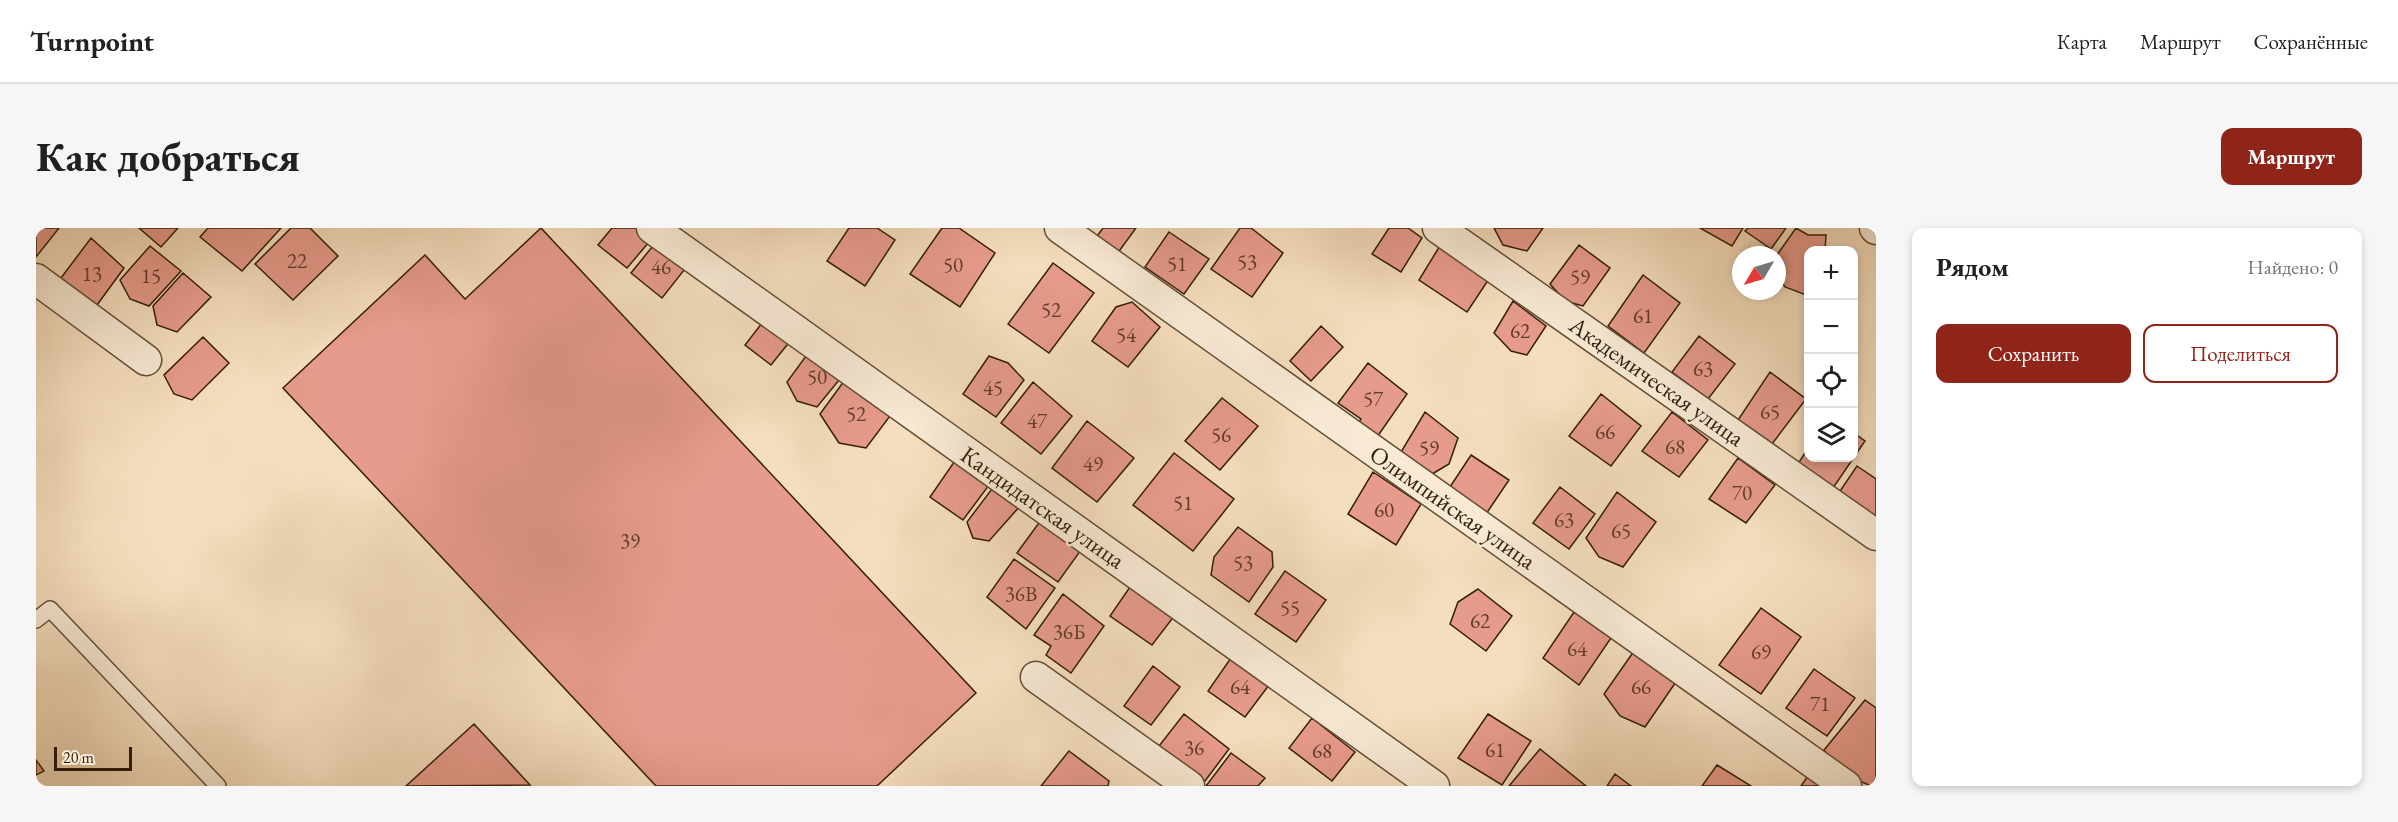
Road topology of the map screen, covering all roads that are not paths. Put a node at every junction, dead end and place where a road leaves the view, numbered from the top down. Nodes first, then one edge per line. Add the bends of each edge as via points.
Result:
1 (652, 228) edge
2 (1060, 228) edge
3 (1438, 228) edge
4 (36, 279) edge
5 (146, 360) dead end
6 (1876, 535) edge
7 (36, 620) edge
8 (1036, 677) dead end
9 (1175, 782) edge
10 (218, 786) edge
11 (1434, 786) edge
12 (1846, 786) edge

1 - 11 street, Кандидатская улица
2 - 12 street, Олимпийская улица
3 - 6 street, Академическая улица
4 - 5 street
7 - 10 lane via 50,609
8 - 9 street

